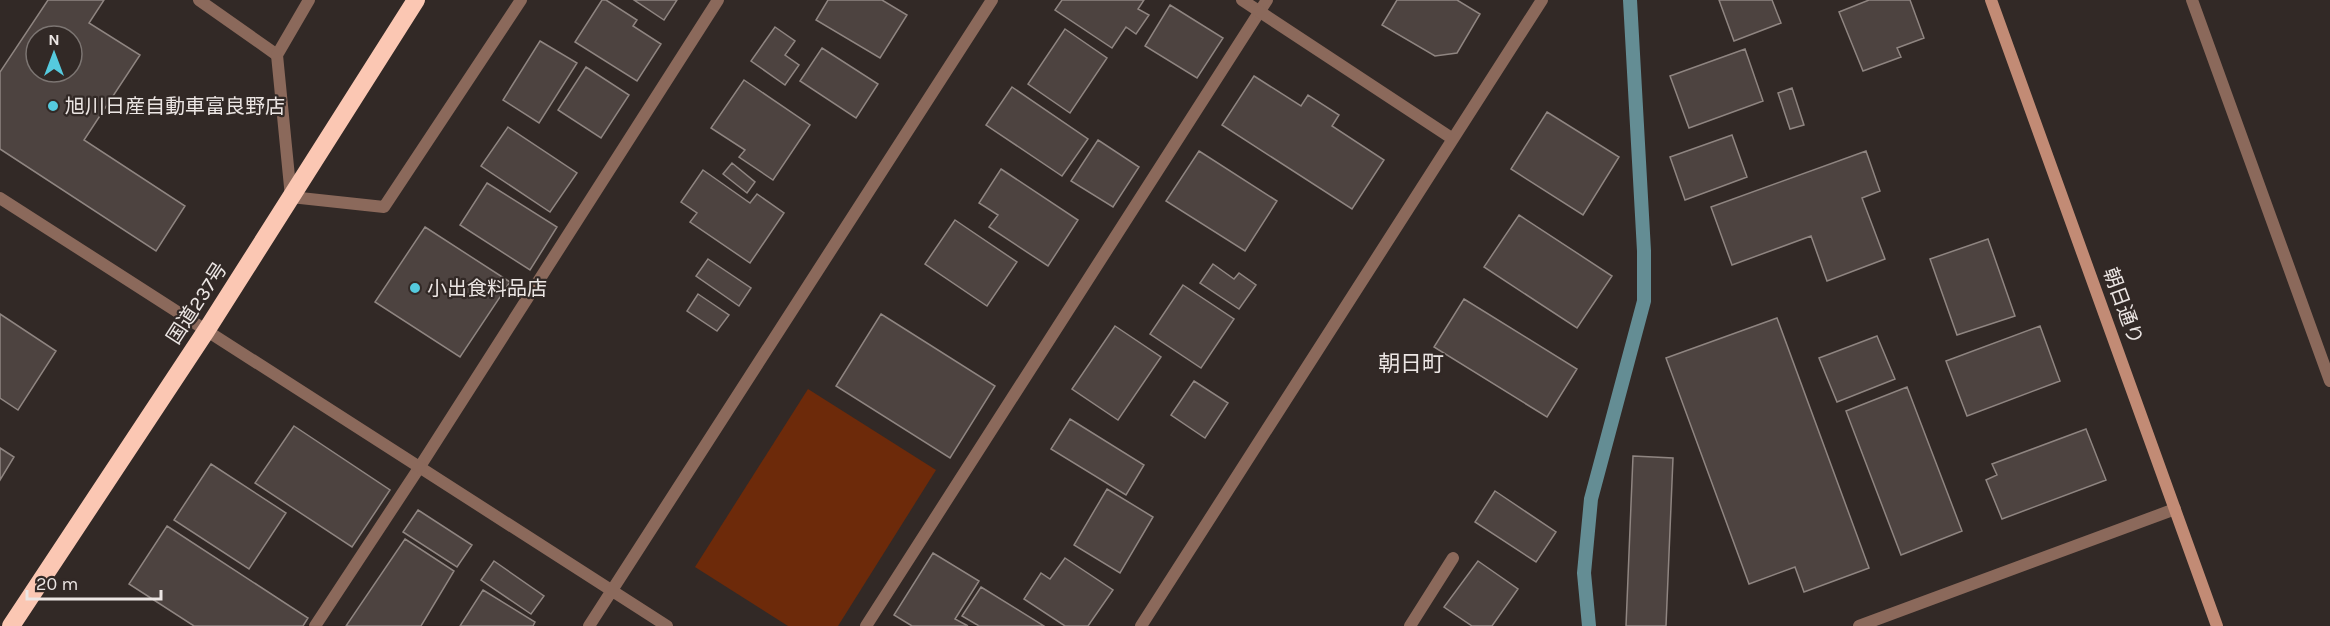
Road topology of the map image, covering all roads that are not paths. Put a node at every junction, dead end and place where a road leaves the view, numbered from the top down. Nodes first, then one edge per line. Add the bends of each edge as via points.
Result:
1 (200, 0) edge
2 (309, 0) edge
3 (416, 0) edge
4 (521, 0) edge
5 (718, 0) edge
6 (992, 0) edge
7 (1242, 0) edge
8 (1267, 0) edge
9 (1542, 0) edge
10 (1991, 0) edge
11 (2192, 0) edge
12 (1260, 12) junction
13 (277, 55) junction
14 (1453, 139) junction
15 (291, 197) junction
16 (0, 198) edge
17 (206, 332) junction
18 (2330, 381) edge
19 (419, 468) junction
20 (2175, 509) junction
21 (1453, 558) dead end
22 (612, 590) junction
23 (11, 626) edge
24 (315, 626) edge
25 (589, 626) edge
26 (667, 626) edge
27 (866, 626) edge
28 (1141, 626) edge
29 (1410, 626) edge
30 (1858, 626) edge
31 (2217, 626) edge

1 - 13 street
2 - 13 street
3 - 15 highway, 国道237号
4 - 15 street via 384,207
5 - 19 street
6 - 22 street
7 - 12 street
8 - 12 street
9 - 14 street
10 - 20 street, 朝日通り
11 - 18 street
12 - 14 street
12 - 27 street
13 - 15 street
14 - 28 street
15 - 17 highway, 国道237号
16 - 17 street
17 - 19 street
17 - 23 highway, 国道237号
19 - 22 street
19 - 24 street
20 - 30 street
20 - 31 street, 朝日通り
21 - 29 street
22 - 25 street
22 - 26 street

